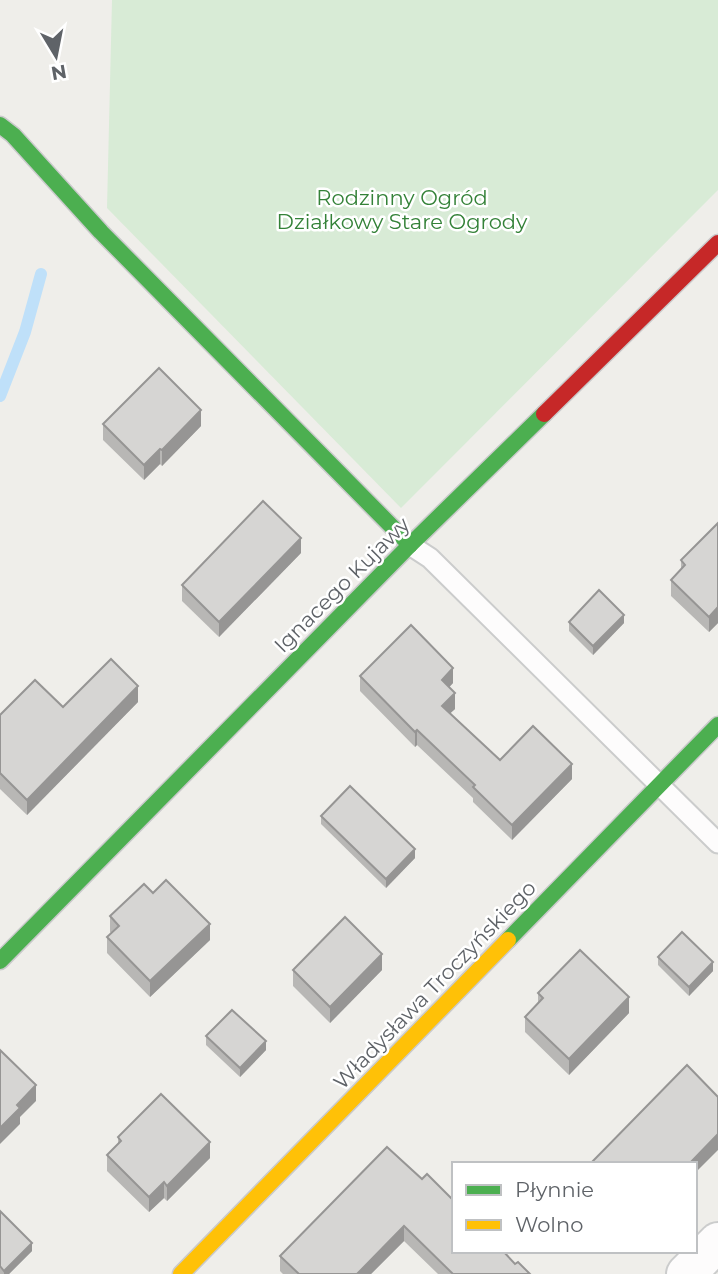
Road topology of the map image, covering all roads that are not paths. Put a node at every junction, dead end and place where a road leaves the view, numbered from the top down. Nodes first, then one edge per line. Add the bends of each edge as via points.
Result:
1 (0, 125) edge
2 (718, 243) edge
3 (410, 545) junction
4 (718, 725) edge
5 (660, 785) junction
6 (718, 843) edge
7 (0, 961) edge
8 (718, 1242) edge
9 (181, 1274) edge
10 (687, 1274) edge

1 - 3 street
2 - 3 street, Ignacego Kujawy
3 - 5 lane via 430,558
3 - 7 street, Ignacego Kujawy
4 - 5 street, Władysława Troczyńskiego
5 - 6 lane
5 - 9 street, Władysława Troczyńskiego
8 - 10 street

